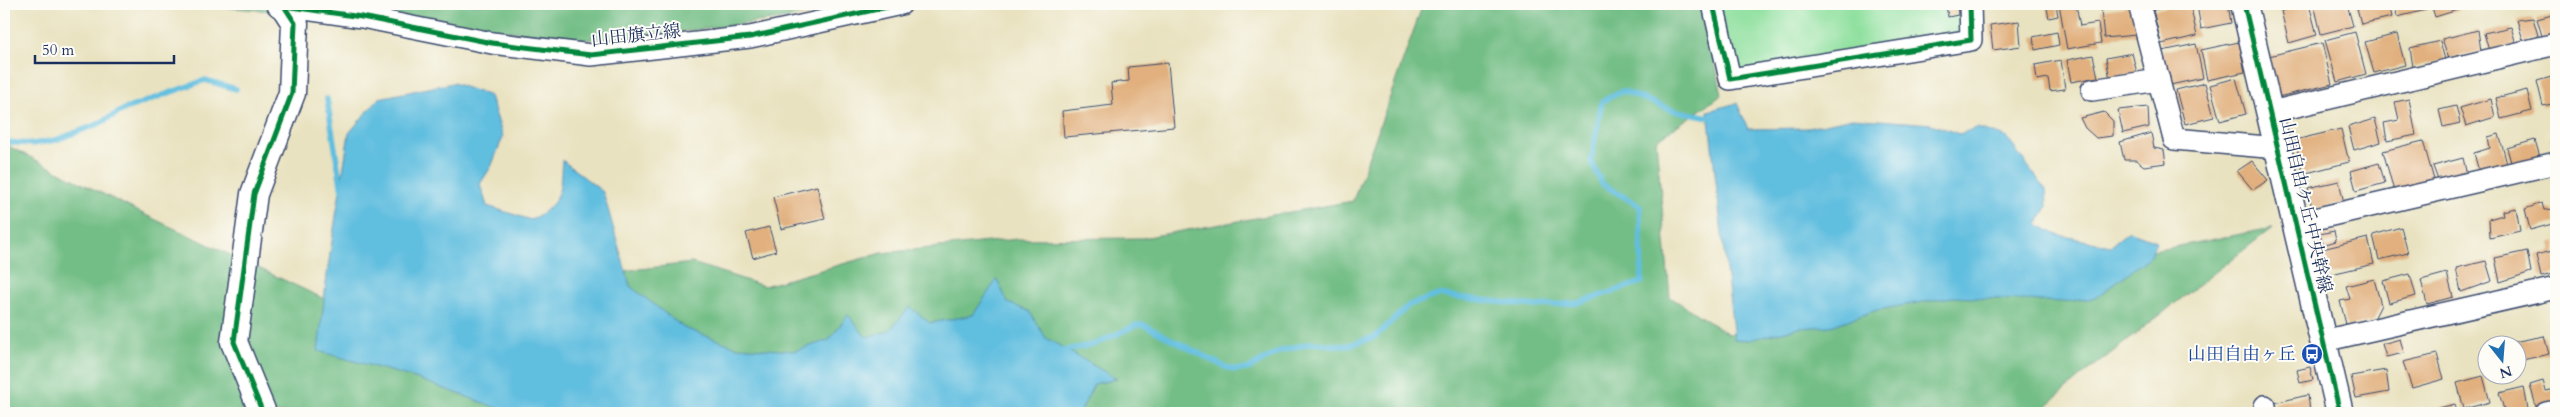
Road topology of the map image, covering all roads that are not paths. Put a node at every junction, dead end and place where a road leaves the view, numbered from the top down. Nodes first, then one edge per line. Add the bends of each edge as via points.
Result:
1 (901, 4) edge
2 (1713, 4) edge
3 (1970, 4) edge
4 (2139, 4) edge
5 (2244, 4) edge
6 (286, 11) edge
7 (2556, 44) edge
8 (2159, 80) junction
9 (2092, 90) dead end
10 (2271, 112) junction
11 (2278, 148) junction
12 (2556, 163) edge
13 (2297, 223) junction
14 (2556, 288) edge
15 (2323, 341) junction
16 (2556, 411) edge
17 (263, 413) edge
18 (2340, 413) edge
19 (2546, 413) edge

1 - 6 street, 山田旗立線 via 750,36 591,55 492,43 362,17
2 - 3 street via 1730,79 1971,40
4 - 8 street
5 - 10 street, 山田自由ケ丘中央幹線
6 - 17 street via 292,93 254,194 234,342
7 - 10 street
8 - 9 street
8 - 11 street via 2174,139
10 - 11 street, 山田自由ケ丘中央幹線
11 - 13 street, 山田自由ケ丘中央幹線
12 - 13 street
13 - 15 street, 山田自由ケ丘中央幹線
14 - 15 street
15 - 18 street, 山田自由ケ丘中央幹線
16 - 19 street

